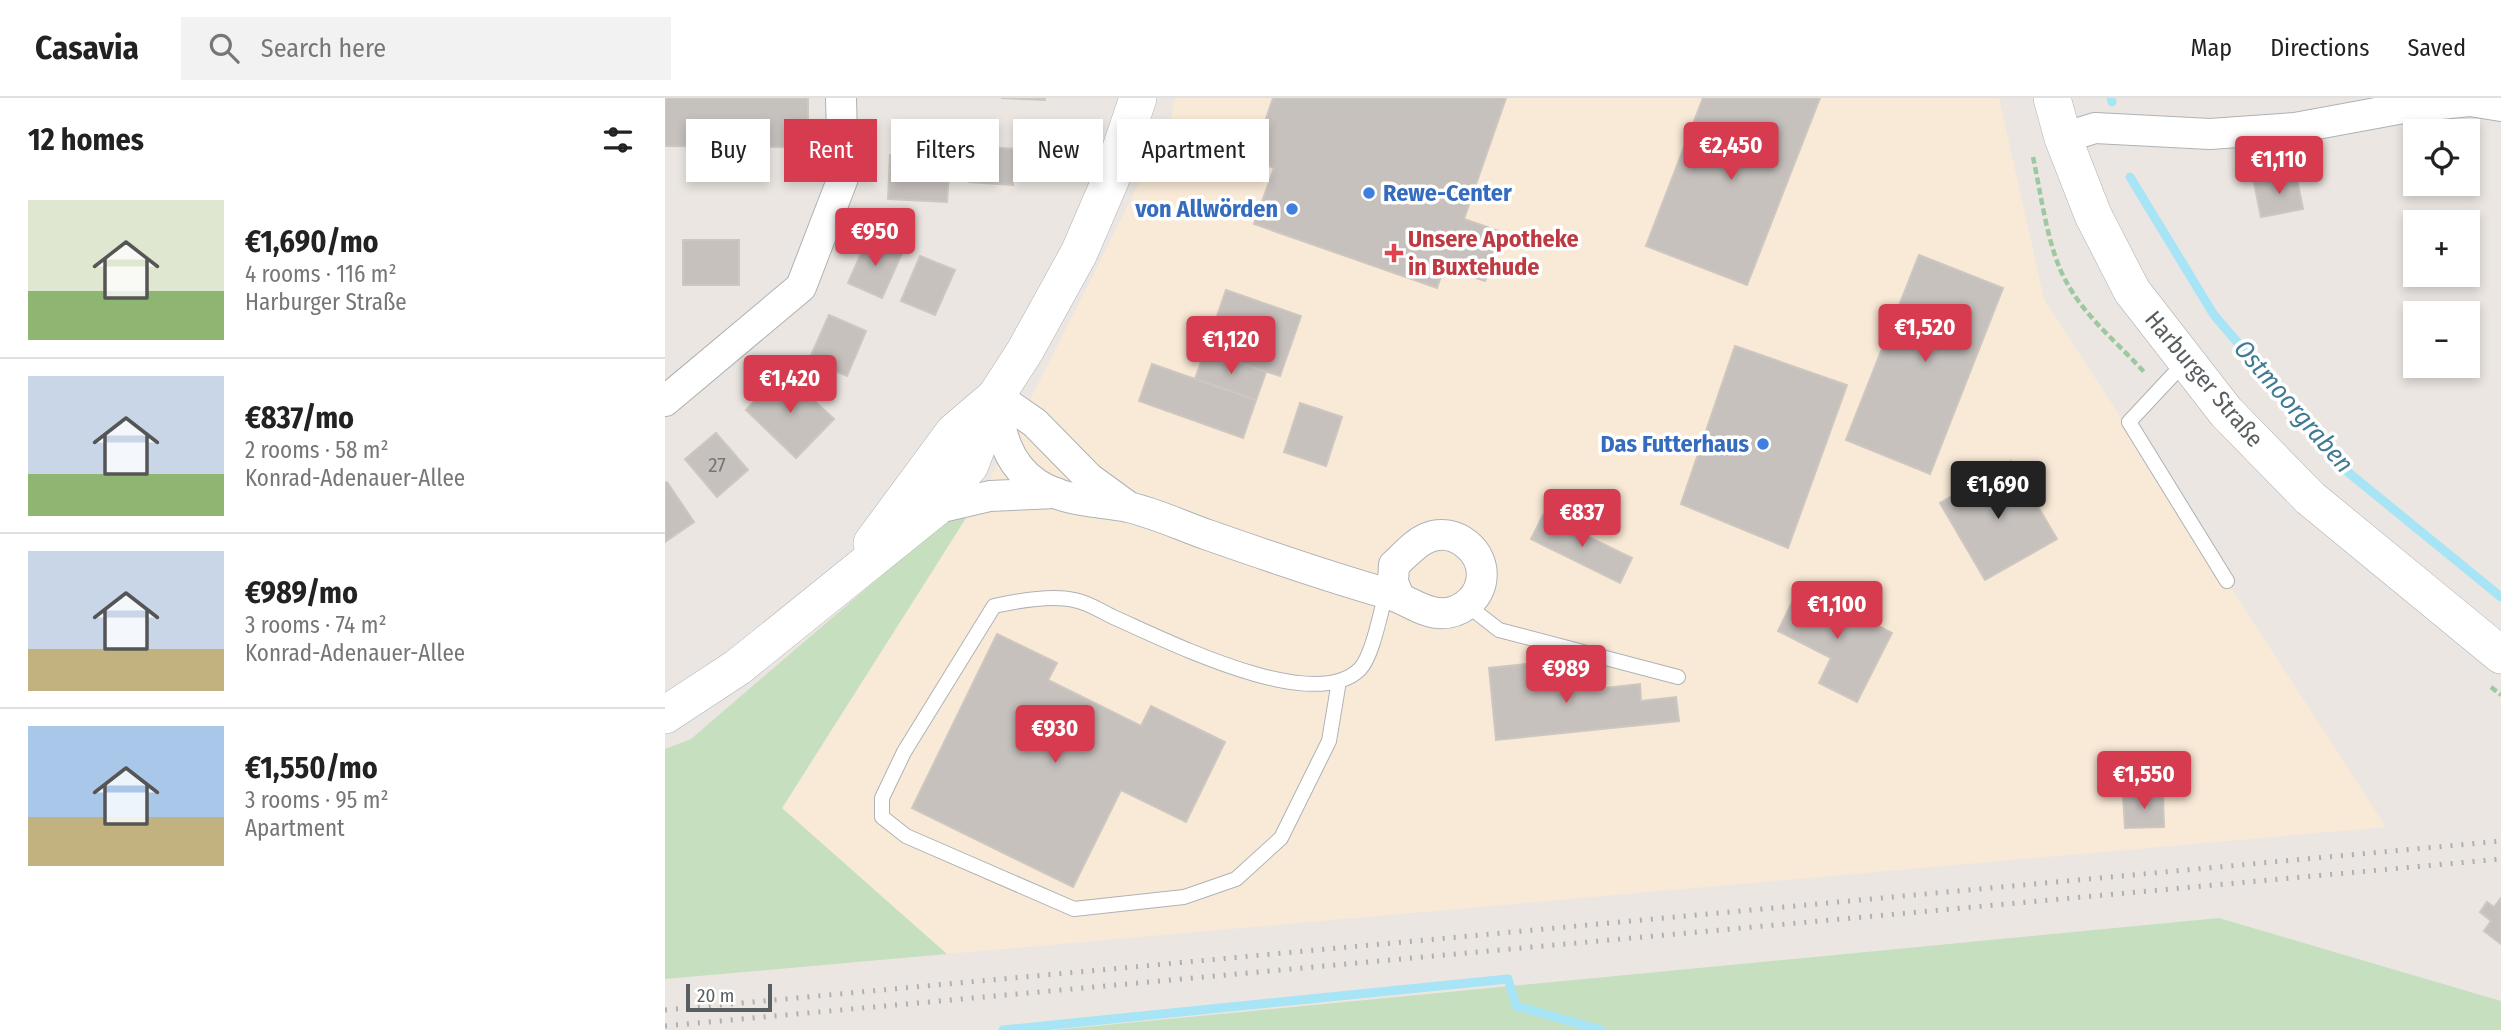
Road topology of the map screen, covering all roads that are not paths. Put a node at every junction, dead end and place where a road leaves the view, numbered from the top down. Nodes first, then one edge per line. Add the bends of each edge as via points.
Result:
1 (841, 98) edge
2 (1138, 98) edge
3 (2052, 98) edge
4 (2501, 106) edge
5 (2063, 138) junction
6 (2186, 360) junction
7 (996, 396) junction
8 (665, 401) edge
9 (1056, 493) junction
10 (1129, 508) junction
11 (934, 509) junction
12 (1394, 565) junction
13 (2227, 581) dead end
14 (1343, 582) junction
15 (842, 583) junction
16 (1393, 596) junction
17 (1467, 605) junction
18 (2501, 655) edge
19 (1678, 677) dead end
20 (1339, 681) junction
21 (665, 715) edge

1 - 8 street via 843,178 801,287
2 - 7 street via 1079,253
3 - 5 street, Harburger Straße
4 - 5 street via 2470,101 2295,128 2210,134 2095,128
5 - 6 street, Harburger Straße via 2093,215 2132,291
6 - 13 lane via 2129,422
6 - 18 street, Harburger Straße via 2226,412 2310,498
7 - 9 street via 1009,453 1036,483
7 - 10 street via 1035,423 1089,478
7 - 11 street via 970,465
7 - 15 street via 954,432
9 - 10 street
9 - 11 street via 990,496
10 - 14 street
11 - 15 street
12 - 14 street
12 - 16 street
12 - 17 street via 1426,538 1456,537 1468,544 1481,566 1481,581
14 - 16 street
15 - 21 street via 738,667
16 - 17 street via 1438,614
16 - 20 lane via 1360,669
17 - 19 lane via 1499,630
20 - 20 lane via 1309,685 1217,662 1074,600 1024,600 994,606 904,752 882,798 882,817 906,836 1074,909 1184,897 1237,879 1281,838 1329,741

